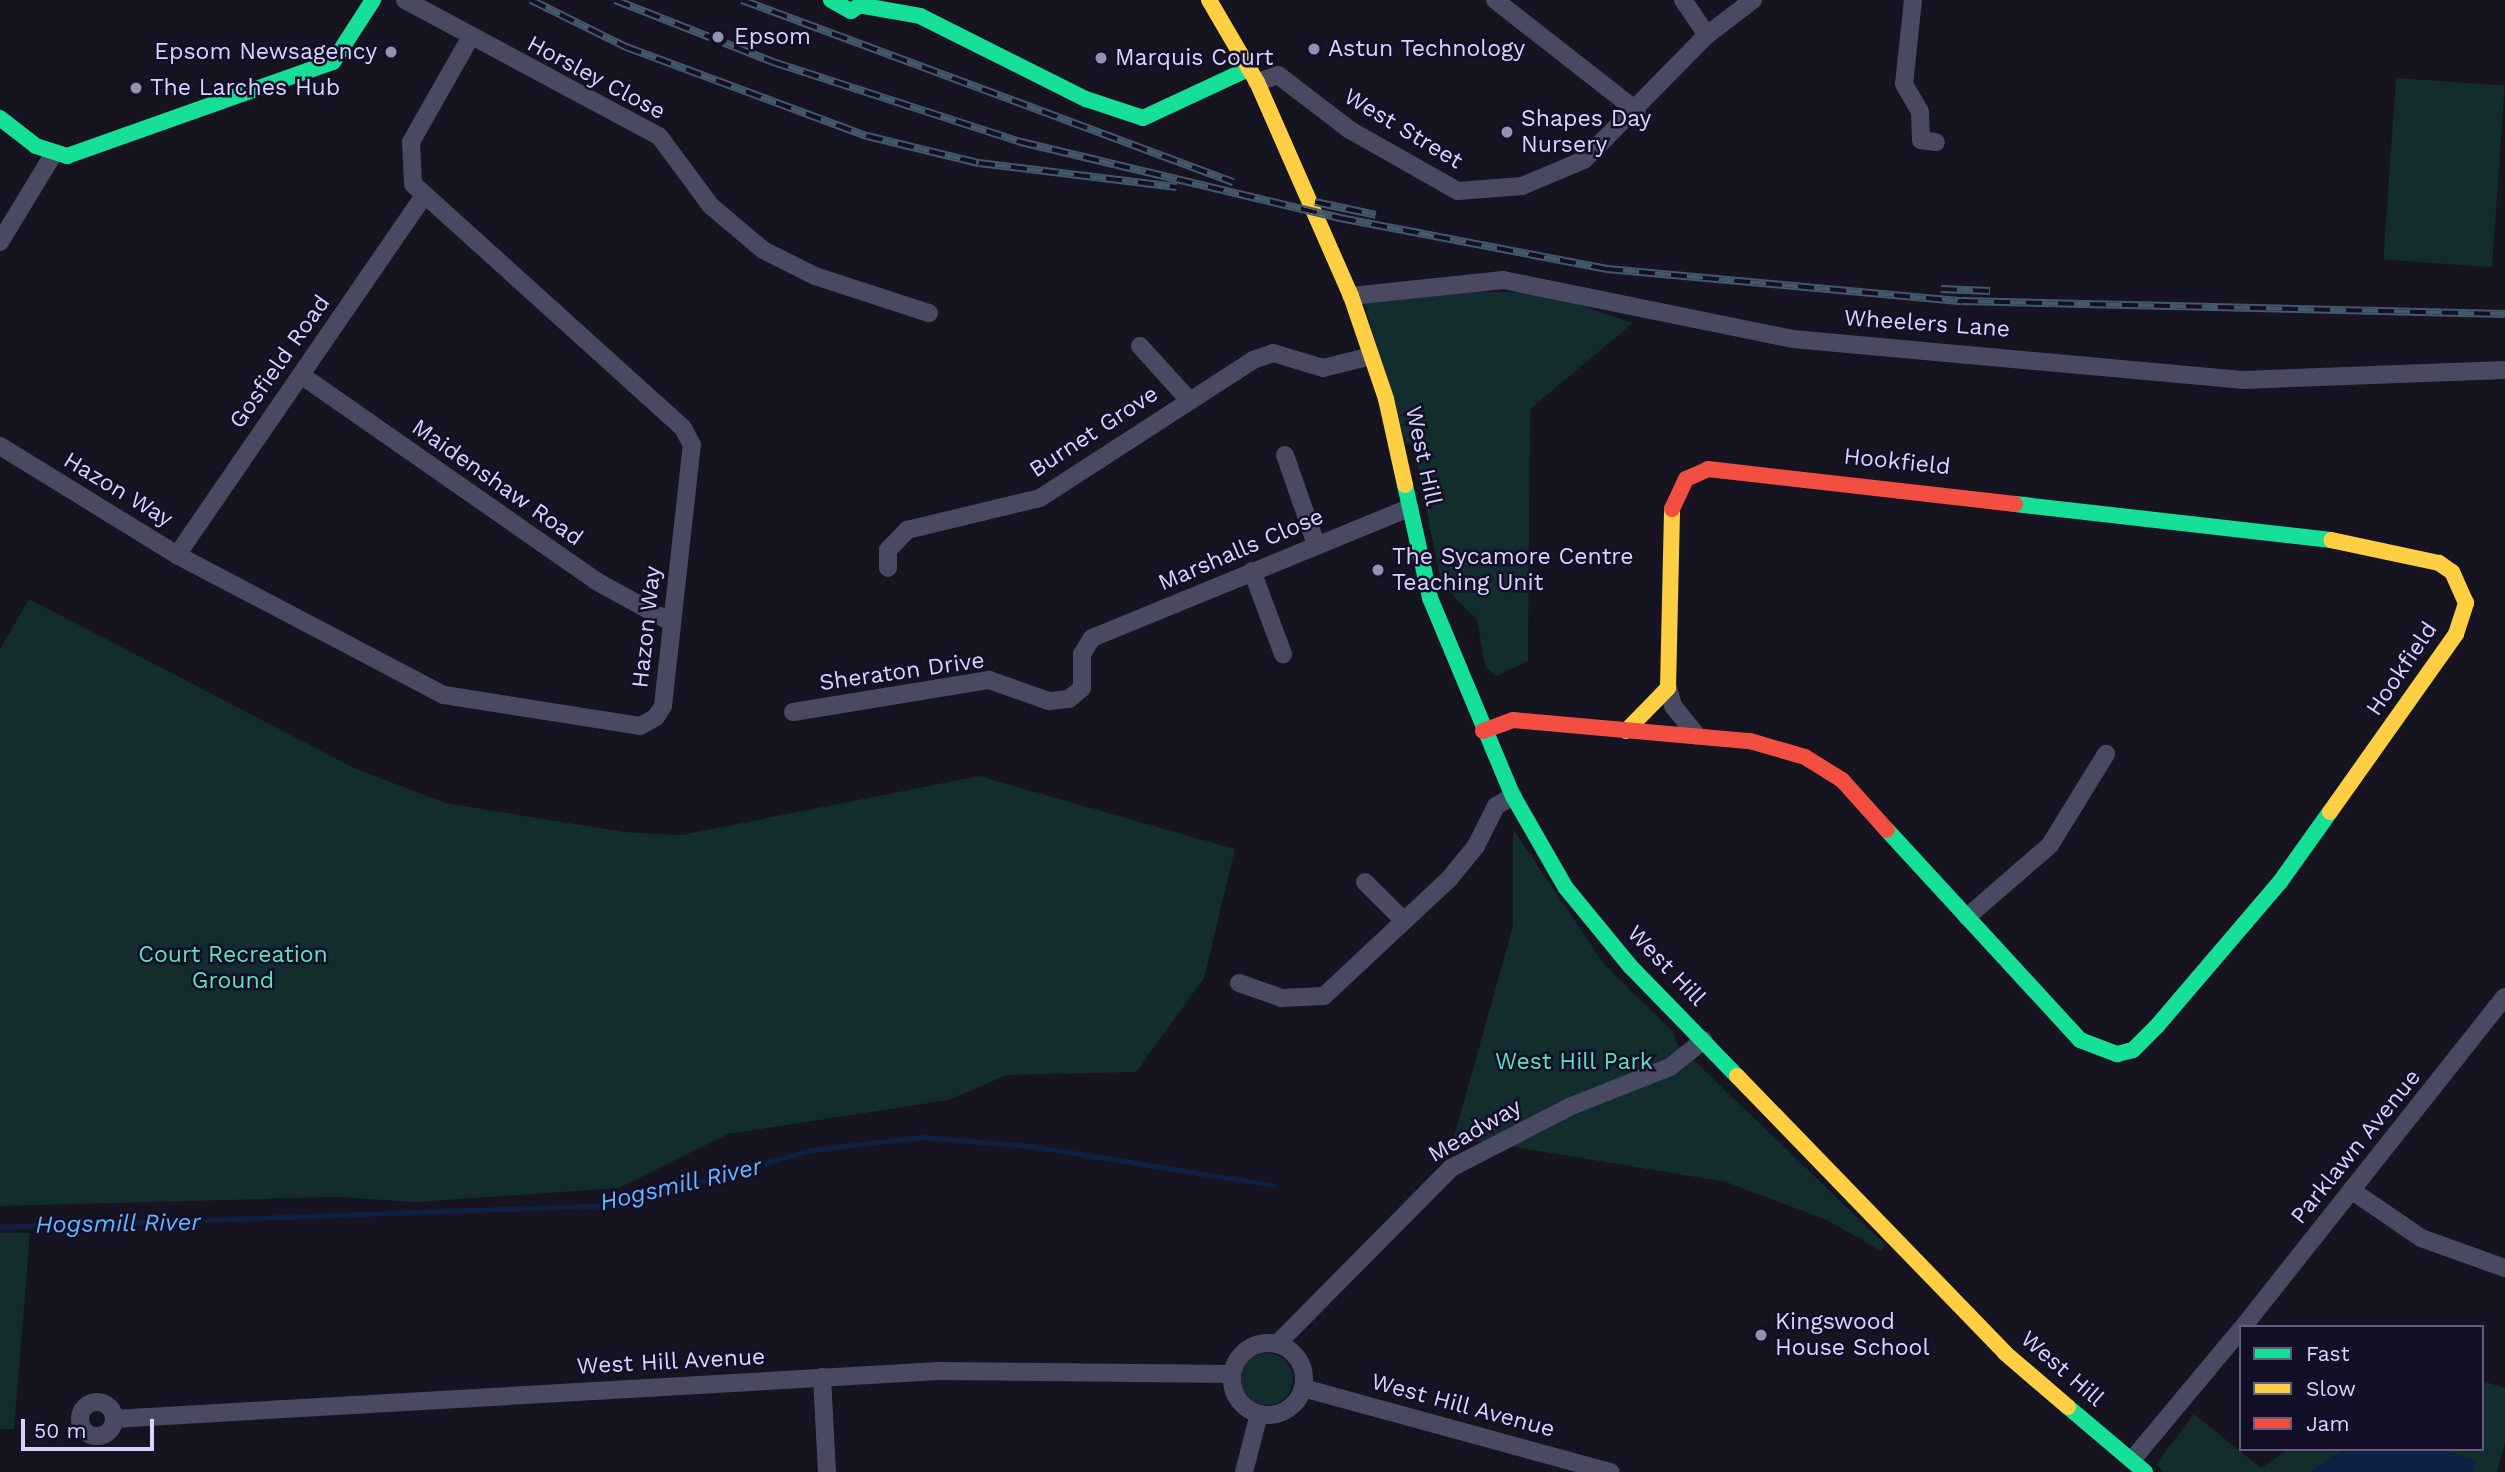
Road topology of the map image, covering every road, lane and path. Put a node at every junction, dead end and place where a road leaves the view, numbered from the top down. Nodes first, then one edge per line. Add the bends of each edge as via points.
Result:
1 (373, 0) edge
2 (405, 0) edge
3 (831, 0) edge
4 (1209, 0) edge
5 (1495, 0) edge
6 (1684, 0) edge
7 (1753, 0) edge
8 (1913, 0) edge
9 (866, 3) edge
10 (1707, 35) junction
11 (470, 38) junction
12 (1252, 76) junction
13 (1637, 111) junction
14 (0, 118) edge
15 (1936, 142) dead end
16 (53, 155) junction
17 (423, 197) junction
18 (0, 242) edge
19 (1351, 296) junction
20 (929, 313) dead end
21 (1140, 346) dead end
22 (1371, 356) junction
23 (2505, 370) edge
24 (301, 375) junction
25 (1188, 399) junction
26 (0, 446) edge
27 (1285, 455) dead end
28 (1409, 508) junction
29 (1315, 544) junction
30 (177, 555) junction
31 (888, 568) dead end
32 (1252, 570) junction
33 (671, 622) junction
34 (1092, 638) joint
35 (1283, 654) dead end
36 (1668, 688) junction
37 (793, 712) dead end
38 (1483, 732) junction
39 (1626, 732) junction
40 (1697, 736) junction
41 (2106, 754) dead end
42 (1513, 796) junction
43 (1365, 882) dead end
44 (1967, 916) junction
45 (1404, 921) junction
46 (1239, 983) dead end
47 (2505, 997) edge
48 (1704, 1040) junction
49 (2351, 1190) junction
50 (2505, 1268) edge
51 (2244, 1325) edge
52 (2239, 1332) edge
53 (1277, 1344) junction
54 (1232, 1374) junction
55 (822, 1377) junction
56 (1303, 1388) junction
57 (1259, 1414) junction
58 (114, 1419) dead end
59 (2138, 1466) edge
60 (827, 1472) edge
61 (1244, 1472) edge
62 (1611, 1472) edge

1 - 16 street via 355,36 333,62 287,82
2 - 11 street, Horsley Close
3 - 9 street via 851,11
4 - 12 street
5 - 13 street
6 - 10 street
7 - 10 street, West Street
8 - 15 street via 1904,84 1920,112 1921,140
9 - 12 street via 920,16 1086,99 1143,118
10 - 13 street, West Street
11 - 17 street, Hazon Way via 411,142 409,170
11 - 20 street, Horsley Close via 659,136 711,206 763,250 815,276
12 - 13 street, West Street via 1278,75 1371,142 1458,191 1477,193 1522,186 1574,164
12 - 19 street, West Hill
14 - 16 street
16 - 18 street
17 - 24 street, Gosfield Road
17 - 33 street, Hazon Way via 683,428 692,453
19 - 22 street, West Hill
19 - 23 street, Wheelers Lane via 1503,280 1793,339 2242,380
21 - 25 street
22 - 25 street via 1323,368 1273,353
22 - 28 street, West Hill
24 - 30 street, Gosfield Road
24 - 33 street, Maidenshaw Road via 596,581
25 - 31 street, Burnet Grove via 1040,498 907,530 888,550
26 - 30 street, Hazon Way
27 - 29 street
28 - 29 street, Marshalls Close
28 - 38 street, West Hill via 1430,598
29 - 32 street, Marshalls Close
30 - 33 street, Hazon Way via 444,695 609,722 640,726 663,706
32 - 34 street, Marshalls Close
32 - 35 street
34 - 37 street, Sheraton Drive via 1082,654 1082,688 1069,699 1049,701 989,680
36 - 39 street via 1660,703
36 - 40 street, Hookfield via 1673,706
36 - 44 street, Hookfield via 1672,507 1686,479 1708,469 2373,545 2452,572 2466,603 2463,620 2440,657 2280,882 2133,1050 2095,1051 2080,1040
38 - 39 street, Hookfield via 1513,720
38 - 42 street, West Hill
39 - 40 street, Hookfield
40 - 44 street, Hookfield via 1779,747 1824,767
41 - 44 street via 2050,845
42 - 45 street via 1496,806 1469,854
42 - 48 street, West Hill via 1591,920
43 - 45 street
45 - 46 street via 1339,985 1311,1001
47 - 49 street, Parklawn Avenue
48 - 53 street, Meadway via 1670,1067 1569,1107 1451,1168
48 - 59 street, West Hill via 2006,1353
49 - 50 street via 2421,1238
49 - 51 street, Parklawn Avenue
52 - 59 street, Parklawn Avenue
53 - 54 street via 1243,1353
53 - 56 street via 1296,1356
54 - 55 street, West Hill Avenue via 965,1370
54 - 57 street via 1241,1404
55 - 58 street, West Hill Avenue
55 - 60 street
56 - 57 street via 1282,1412
56 - 62 street, West Hill Avenue
57 - 61 street

